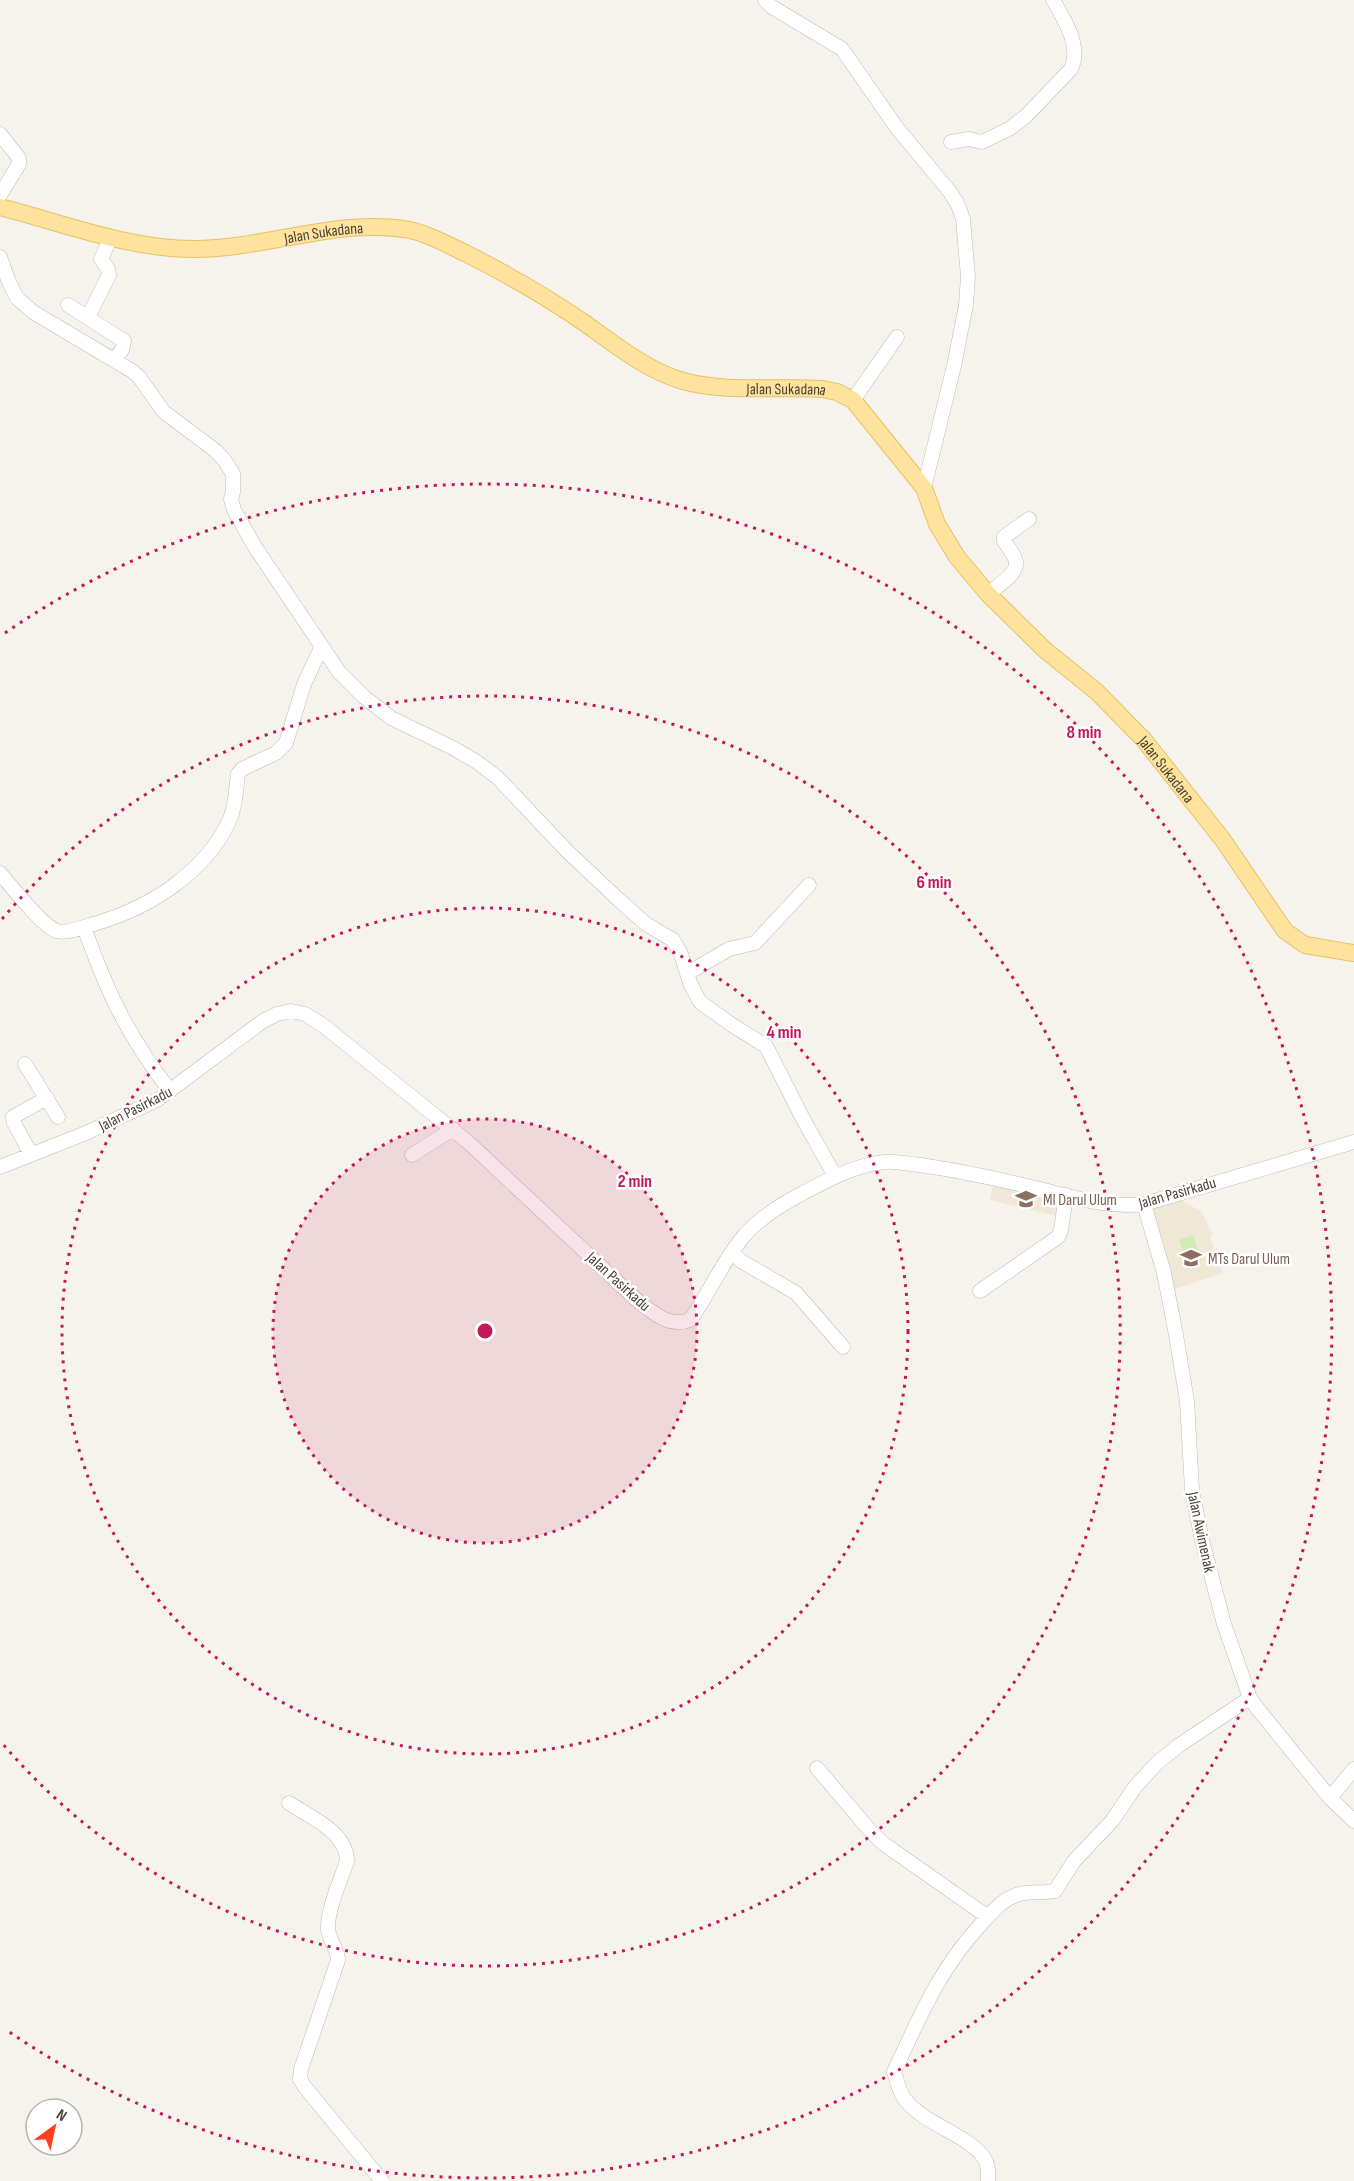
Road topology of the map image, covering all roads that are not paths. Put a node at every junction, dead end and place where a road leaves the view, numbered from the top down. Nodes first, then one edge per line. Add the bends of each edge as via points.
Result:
1 (765, 0) edge
2 (1053, 0) edge
3 (0, 134) edge
4 (951, 142) dead end
5 (0, 195) edge
6 (0, 207) edge
7 (111, 237) junction
8 (0, 258) edge
9 (68, 305) dead end
10 (88, 317) junction
11 (897, 337) dead end
12 (118, 355) dead end
13 (853, 400) junction
14 (924, 488) junction
15 (1029, 519) dead end
16 (988, 594) junction
17 (321, 648) junction
18 (0, 873) edge
19 (809, 885) dead end
20 (84, 927) junction
21 (1354, 953) edge
22 (688, 973) junction
23 (25, 1064) dead end
24 (170, 1092) junction
25 (46, 1098) junction
26 (58, 1117) dead end
27 (453, 1130) junction
28 (1354, 1142) edge
29 (31, 1154) junction
30 (412, 1155) dead end
31 (0, 1167) edge
32 (835, 1176) junction
33 (1066, 1195) junction
34 (1144, 1204) junction
35 (732, 1252) junction
36 (980, 1291) dead end
37 (843, 1347) dead end
38 (1250, 1698) junction
39 (817, 1768) dead end
40 (1354, 1769) edge
41 (1330, 1798) junction
42 (289, 1803) dead end
43 (1354, 1821) edge
44 (988, 1917) junction
45 (381, 2181) edge
46 (988, 2181) edge

1 - 14 street via 842,49 897,128 950,192 963,219 966,304
2 - 4 street via 1073,44 1075,61 1071,69 1009,129 982,142
3 - 5 street via 20,164
6 - 7 main road, Jalan Sukadana
7 - 10 street via 101,259 109,274
7 - 13 main road, Jalan Sukadana via 194,249 361,228 412,231 489,265 551,300 653,369 684,381 726,387 823,388
8 - 17 street via 17,298 33,312 132,371 164,412 225,461 233,474 234,510
9 - 10 street
10 - 12 street via 124,341
11 - 13 street
13 - 14 main road, Jalan Sukadana
14 - 16 main road, Jalan Sukadana via 937,524 957,557
15 - 16 street via 1004,537 1016,565
16 - 21 main road, Jalan Sukadana via 1144,740 1223,840 1285,931 1305,945
17 - 20 street via 304,684 286,743 238,774 230,818 208,854 166,892
17 - 22 street via 339,672 382,711 453,748 498,778 619,900 646,924 673,940
18 - 20 street via 52,929 61,932
19 - 22 street via 755,943 729,949
20 - 24 street via 120,1015
22 - 32 street via 700,1002 766,1046
23 - 25 street
24 - 27 street, Jalan Pasirkadu via 263,1021 291,1011 305,1014 324,1026
24 - 29 street, Jalan Pasirkadu via 86,1133
25 - 26 street
25 - 29 street via 13,1119
27 - 30 street
27 - 35 street, Jalan Pasirkadu via 639,1302 670,1322 681,1324 690,1320
28 - 34 street, Jalan Pasirkadu
29 - 31 street, Jalan Pasirkadu
32 - 33 street, Jalan Pasirkadu via 878,1163 899,1163
32 - 35 street, Jalan Pasirkadu via 760,1220
33 - 34 street, Jalan Pasirkadu via 1113,1206
33 - 36 street via 1058,1237
34 - 38 street, Jalan Awimenak via 1164,1273 1176,1335 1187,1401 1192,1490 1202,1540 1224,1624
35 - 37 street via 795,1293
38 - 41 street, Jalan Awimenak
38 - 44 street via 1157,1763 1074,1862 1055,1891 1012,1896
39 - 44 street via 884,1844
40 - 41 street
41 - 43 street, Jalan Awimenak
42 - 45 street via 340,1839 347,1853 328,1924 338,1960 300,2079
44 - 46 street via 950,1960 894,2072 904,2098 984,2158

